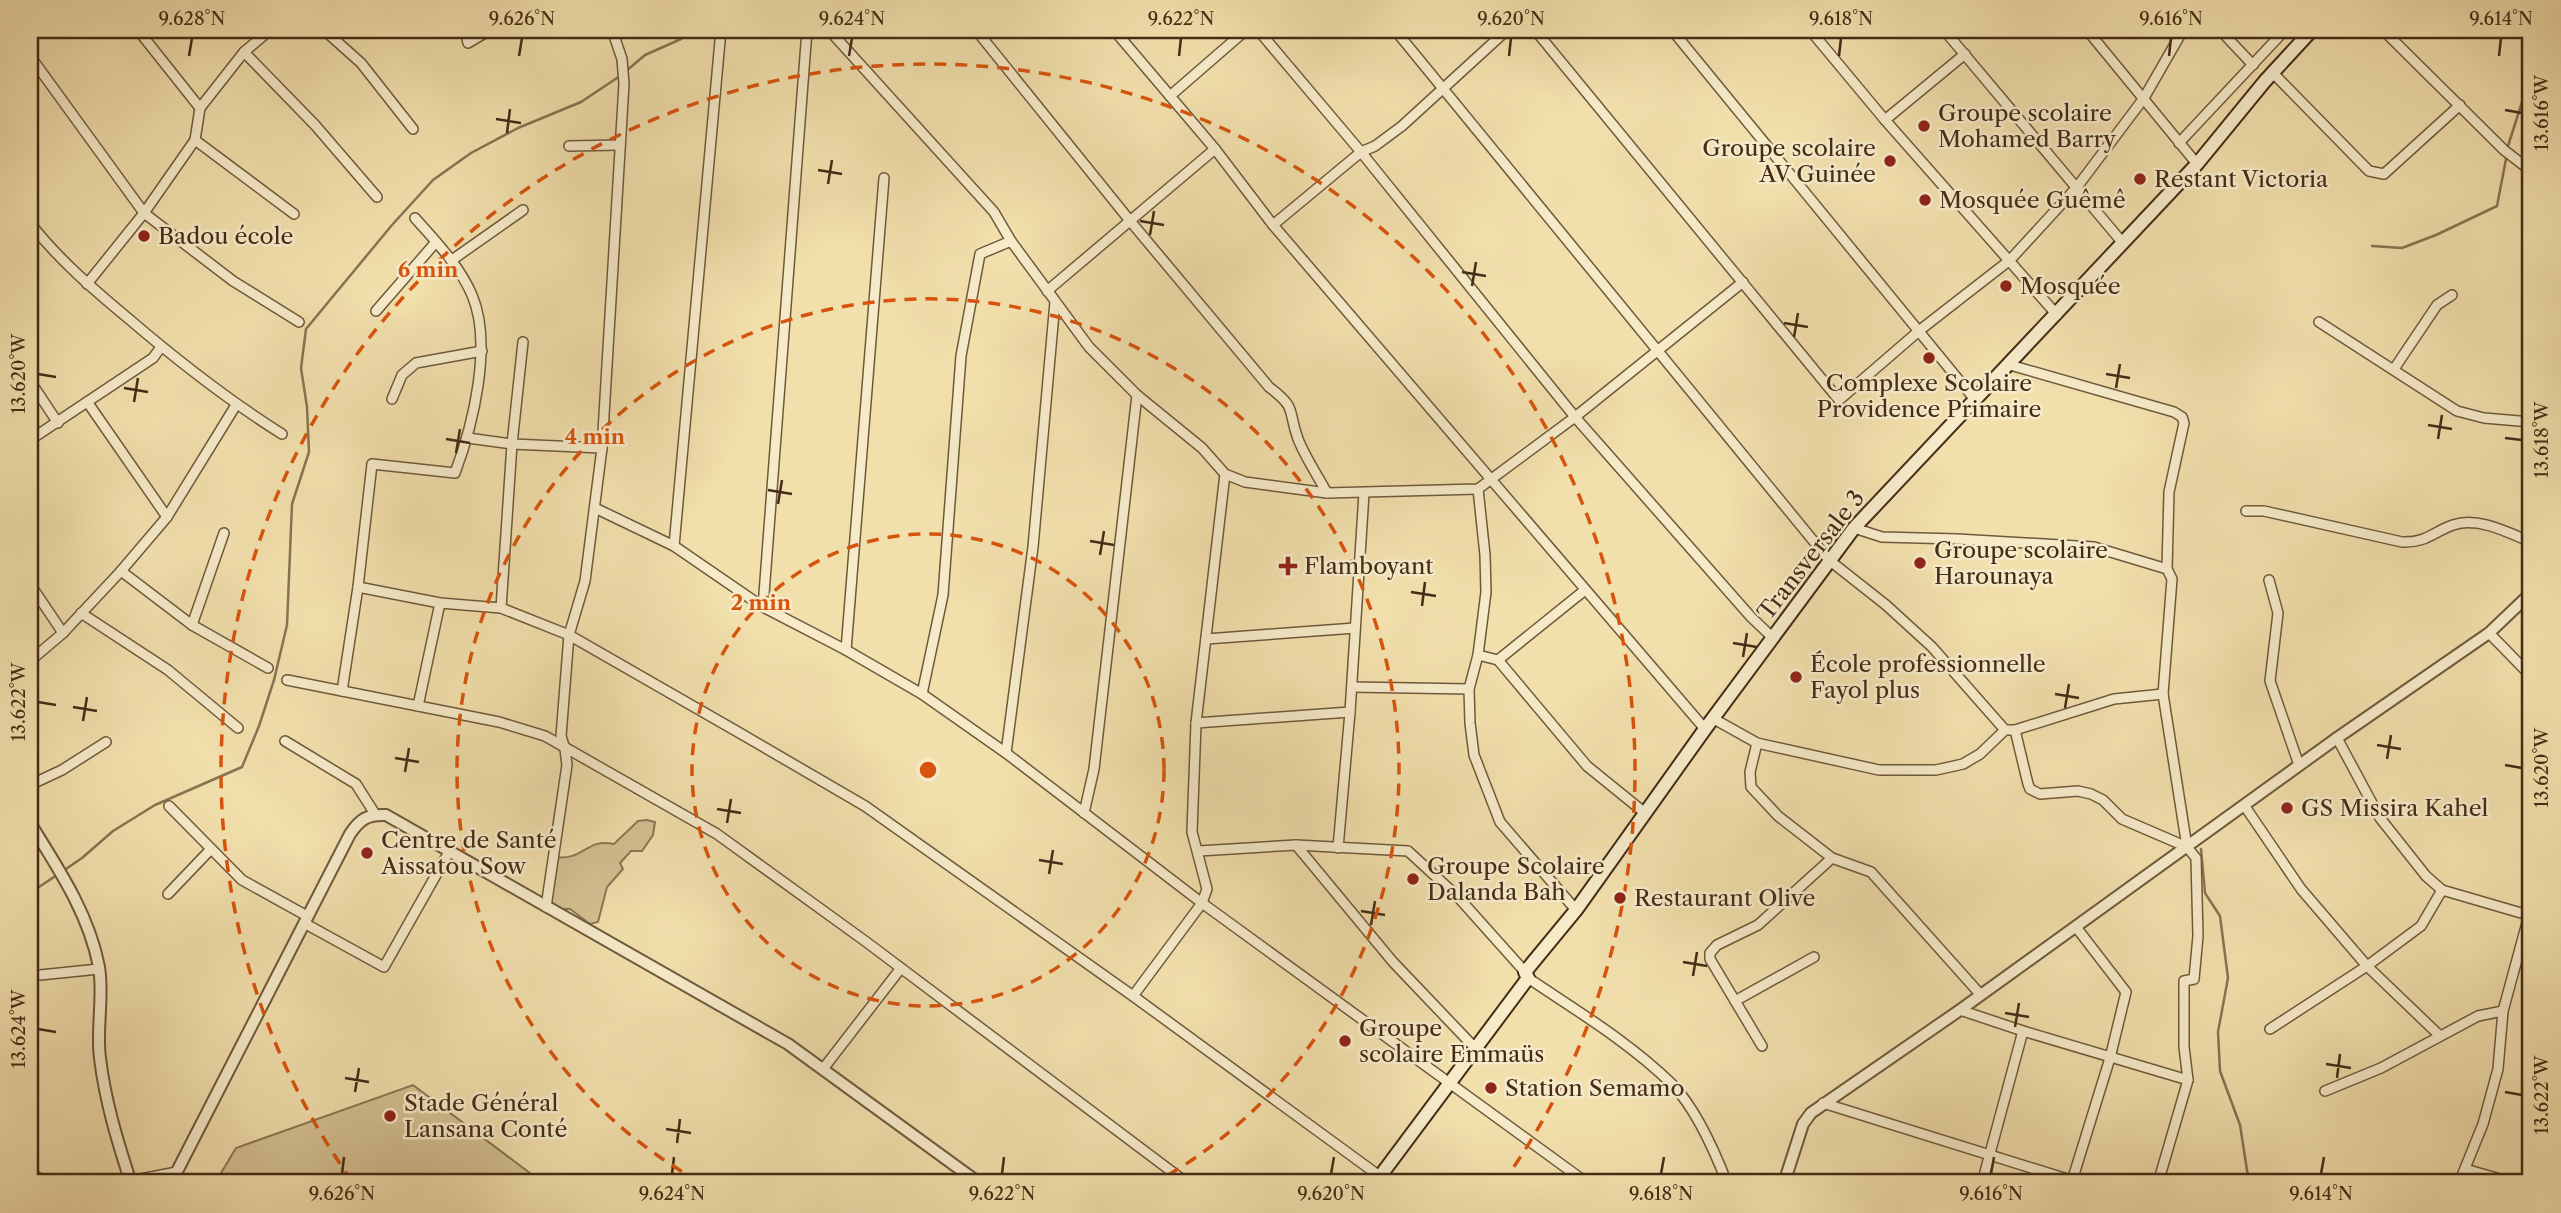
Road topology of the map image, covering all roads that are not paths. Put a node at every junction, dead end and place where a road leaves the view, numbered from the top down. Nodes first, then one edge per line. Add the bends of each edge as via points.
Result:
1 (138, 30) edge
2 (270, 30) edge
3 (324, 30) edge
4 (465, 30) edge
5 (490, 30) edge
6 (612, 30) edge
7 (721, 30) edge
8 (807, 30) edge
9 (829, 30) edge
10 (976, 30) edge
11 (1114, 30) edge
12 (1246, 30) edge
13 (1258, 30) edge
14 (1395, 30) edge
15 (1507, 30) edge
16 (1535, 30) edge
17 (1672, 30) edge
18 (1810, 30) edge
19 (1944, 30) edge
20 (2087, 30) edge
21 (2183, 30) edge
22 (2220, 30) edge
23 (2285, 30) edge
24 (2312, 30) edge
25 (2383, 30) edge
26 (244, 52) junction
27 (1965, 54) junction
28 (30, 56) edge
29 (2253, 65) junction
30 (2273, 73) junction
31 (1443, 89) junction
32 (1170, 96) junction
33 (2144, 98) junction
34 (2460, 105) junction
35 (200, 108) junction
36 (1885, 120) junction
37 (413, 129) dead end
38 (195, 141) junction
39 (2179, 143) junction
40 (620, 145) junction
41 (569, 146) dead end
42 (1215, 149) junction
43 (1361, 152) junction
44 (2197, 164) junction
45 (2531, 171) edge
46 (884, 178) dead end
47 (2077, 187) junction
48 (377, 197) dead end
49 (523, 209) dead end
50 (144, 213) junction
51 (294, 214) dead end
52 (415, 218) dead end
53 (1131, 222) junction
54 (30, 223) edge
55 (1273, 225) junction
56 (436, 242) junction
57 (1011, 242) junction
58 (2122, 242) junction
59 (452, 260) junction
60 (2010, 260) junction
61 (1744, 282) junction
62 (87, 284) junction
63 (1047, 291) junction
64 (2452, 295) dead end
65 (1055, 302) junction
66 (376, 311) dead end
67 (2057, 315) junction
68 (299, 322) dead end
69 (2319, 322) dead end
70 (1920, 330) junction
71 (523, 342) dead end
72 (161, 347) junction
73 (1657, 349) junction
74 (482, 351) junction
75 (2010, 365) junction
76 (2394, 369) junction
77 (30, 381) edge
78 (1137, 395) junction
79 (392, 399) dead end
80 (1976, 401) junction
81 (88, 403) junction
82 (236, 405) junction
83 (1575, 417) junction
84 (2531, 422) edge
85 (58, 423) junction
86 (282, 434) dead end
87 (468, 438) junction
88 (30, 440) edge
89 (512, 444) junction
90 (602, 449) junction
91 (1225, 474) junction
92 (1491, 481) junction
93 (1478, 489) junction
94 (1364, 493) junction
95 (1327, 494) junction
96 (595, 508) junction
97 (2246, 511) dead end
98 (167, 517) junction
99 (1854, 528) junction
100 (224, 533) dead end
101 (2531, 542) edge
102 (674, 546) junction
103 (1829, 560) junction
104 (2167, 569) junction
105 (121, 571) junction
106 (2269, 580) dead end
107 (30, 584) edge
108 (358, 587) junction
109 (1585, 590) junction
110 (2531, 593) edge
111 (440, 603) junction
112 (763, 607) junction
113 (501, 608) junction
114 (81, 613) junction
115 (192, 625) junction
116 (1355, 628) junction
117 (62, 633) junction
118 (2489, 633) junction
119 (569, 635) junction
120 (1773, 638) junction
121 (1206, 639) junction
122 (846, 650) junction
123 (1478, 655) junction
124 (1498, 660) junction
125 (30, 661) edge
126 (268, 668) dead end
127 (2531, 676) edge
128 (287, 680) dead end
129 (1352, 687) junction
130 (1469, 689) junction
131 (342, 691) junction
132 (922, 694) junction
133 (2163, 694) junction
134 (418, 706) junction
135 (1350, 712) junction
136 (1196, 723) junction
137 (1709, 724) junction
138 (238, 728) dead end
139 (2010, 730) junction
140 (2337, 738) junction
141 (285, 741) dead end
142 (106, 742) dead end
143 (1757, 743) junction
144 (565, 749) junction
145 (1006, 753) junction
146 (2299, 765) junction
147 (30, 785) edge
148 (2244, 805) junction
149 (169, 806) dead end
150 (1084, 813) junction
151 (1646, 813) junction
152 (375, 814) junction
153 (30, 823) edge
154 (1296, 845) junction
155 (1338, 848) junction
156 (2187, 848) junction
157 (211, 849) junction
158 (1199, 851) junction
159 (449, 852) junction
160 (1832, 858) junction
161 (2442, 890) junction
162 (168, 894) dead end
163 (1202, 903) junction
164 (546, 907) junction
165 (1576, 910) junction
166 (2529, 912) edge
167 (306, 920) junction
168 (2076, 927) junction
169 (1814, 957) dead end
170 (2367, 966) junction
171 (901, 968) junction
172 (99, 969) junction
173 (1526, 975) junction
174 (30, 976) edge
175 (1980, 994) junction
176 (1133, 996) junction
177 (1735, 1000) junction
178 (1961, 1010) junction
179 (2503, 1011) junction
180 (2270, 1029) dead end
181 (2023, 1031) junction
182 (2439, 1035) junction
183 (1762, 1046) dead end
184 (1475, 1048) junction
185 (2110, 1058) junction
186 (823, 1069) junction
187 (2188, 1080) junction
188 (1448, 1083) junction
189 (2325, 1091) dead end
190 (1823, 1103) junction
191 (1990, 1156) junction
192 (2465, 1169) junction
193 (177, 1172) junction
194 (30, 1173) edge
195 (1381, 1181) edge
196 (130, 1182) edge
197 (2076, 1182) edge
198 (47, 1183) edge
199 (170, 1183) edge
200 (979, 1183) edge
201 (1187, 1183) edge
202 (1587, 1183) edge
203 (1727, 1183) edge
204 (1784, 1183) edge
205 (1982, 1183) edge
206 (2158, 1183) edge
207 (2459, 1183) edge
208 (2514, 1183) edge

1 - 35 street
2 - 26 street
3 - 37 street via 361,63
4 - 5 street via 468,43
6 - 40 street via 624,71
7 - 102 street
8 - 112 street
9 - 57 street via 995,212
10 - 53 street
11 - 32 street
12 - 32 street
13 - 43 street
14 - 31 street
15 - 31 street
16 - 61 street
17 - 70 street
18 - 36 street
19 - 27 street
20 - 33 street
21 - 33 street
22 - 29 street
23 - 29 street
24 - 30 main road, Transversale 3
25 - 34 street
26 - 35 street
26 - 48 street
27 - 36 street
27 - 47 street
28 - 50 street
29 - 39 street
30 - 34 street via 2369,171 2384,174
30 - 44 main road, Transversale 3
31 - 43 street via 1402,126
31 - 73 street
32 - 42 street
33 - 39 street
33 - 47 street
34 - 45 street
35 - 38 street
36 - 60 street
38 - 50 street
38 - 51 street
39 - 44 street
40 - 41 street
40 - 90 street
42 - 53 street
42 - 55 street
43 - 55 street
43 - 83 street
44 - 58 main road, Transversale 3
46 - 122 street
47 - 58 street
47 - 60 street
49 - 59 street
50 - 62 street
50 - 68 street via 233,281
52 - 56 street
53 - 63 street
53 - 95 street via 1269,387 1284,399
54 - 62 street
55 - 92 street
56 - 59 street
56 - 66 street
57 - 63 street
57 - 132 street via 980,254 961,356 943,594
58 - 67 main road, Transversale 3
59 - 74 street via 472,294
60 - 67 street
60 - 70 street
61 - 70 street via 1839,400
61 - 73 street
62 - 72 street
63 - 65 street
64 - 76 street via 2437,305
65 - 78 street via 1089,347
65 - 145 street via 1033,547
67 - 75 main road, Transversale 3
69 - 76 street
70 - 80 street
71 - 89 street
72 - 81 street via 153,358
72 - 82 street
73 - 83 street
73 - 103 street
74 - 79 street via 416,363 402,376
74 - 87 street
75 - 80 main road, Transversale 3
75 - 104 street via 2182,417 2169,492
76 - 84 street via 2457,411
77 - 85 street
78 - 91 street via 1202,448
78 - 150 street via 1094,769
80 - 99 main road, Transversale 3
81 - 85 street
81 - 98 street
82 - 86 street
82 - 98 street
83 - 92 street
83 - 120 street
85 - 88 street
87 - 89 street
87 - 108 street via 455,473 372,464
89 - 90 street
89 - 113 street
90 - 96 street
91 - 95 street via 1245,482
91 - 121 street
92 - 93 street
92 - 109 street
93 - 94 street
93 - 123 street via 1486,592
94 - 95 street
94 - 116 street
96 - 102 street
96 - 119 street via 585,581
97 - 101 street via 2264,511 2402,542 2424,540 2467,522
98 - 105 street
99 - 103 main road, Transversale 3
99 - 104 street via 1882,537 2094,547
100 - 115 street
102 - 112 street
103 - 120 main road, Transversale 3
103 - 139 street via 1932,647
104 - 133 street via 2172,579
105 - 114 street
105 - 115 street
106 - 146 street via 2278,612 2270,681
107 - 117 street
108 - 111 street
108 - 131 street
109 - 124 street
109 - 137 street
110 - 118 street
111 - 113 street
111 - 134 street
112 - 122 street
113 - 119 street
114 - 117 street
114 - 138 street via 168,670
115 - 126 street
116 - 121 street
116 - 129 street
117 - 125 street
118 - 127 street
118 - 140 street
119 - 144 street via 561,736
119 - 176 street via 865,806
120 - 137 main road, Transversale 3
121 - 136 street
122 - 132 street
123 - 124 street
123 - 130 street
124 - 151 street via 1587,766
128 - 131 street
129 - 130 street
129 - 135 street
130 - 165 street via 1474,755 1500,822
131 - 134 street
132 - 145 street
133 - 139 street via 2114,699
133 - 156 street
134 - 144 street via 499,722 545,736
135 - 136 street
135 - 155 street
136 - 158 street via 1192,832
137 - 143 street
137 - 151 main road, Transversale 3
139 - 143 street via 1963,764 1936,770 1879,770
139 - 156 street via 2034,792 2091,794 2122,818
140 - 146 street
140 - 161 street via 2380,817
141 - 152 street via 356,784
142 - 147 street
143 - 160 street via 1751,787 1778,816
144 - 164 street via 567,765
144 - 171 street via 717,834
145 - 150 street
146 - 148 street
148 - 156 street
148 - 170 street via 2301,889
149 - 157 street
150 - 163 street
151 - 165 main road, Transversale 3
152 - 159 street
152 - 167 street via 358,821
153 - 172 street via 85,920
154 - 155 street
154 - 158 street
154 - 184 street via 1393,962
155 - 173 street via 1408,851 1458,897
156 - 168 street
156 - 187 street via 2196,858 2198,936 2194,979 2184,981
157 - 162 street
157 - 167 street via 242,880
158 - 163 street via 1207,889
159 - 164 street
159 - 167 street via 384,967
160 - 175 street via 1871,872
160 - 177 street via 1758,925 1712,948 1710,959
161 - 166 street
161 - 170 street via 2421,926
163 - 176 street
163 - 188 street
164 - 186 street via 788,1044
165 - 173 main road, Transversale 3
166 - 179 street
167 - 193 street
168 - 175 street
168 - 185 street via 2126,992
169 - 177 street
170 - 180 street
170 - 182 street
171 - 186 street
171 - 201 street
172 - 174 street
172 - 196 street via 100,1057
173 - 184 main road, Transversale 3
173 - 203 street via 1627,1045 1674,1086 1712,1144
175 - 178 street
176 - 195 street
177 - 183 street
178 - 181 street
178 - 190 street
179 - 182 street via 2478,1016
179 - 192 street via 2498,1069
181 - 185 street
181 - 191 street
182 - 189 street via 2381,1068
184 - 188 main road, Transversale 3
185 - 187 street
185 - 197 street
186 - 200 street
187 - 206 street
188 - 195 main road, Transversale 3
188 - 202 street
190 - 191 street
190 - 204 street via 1806,1118
191 - 197 street
191 - 205 street
192 - 207 street
192 - 208 street
193 - 196 street
193 - 199 street
194 - 198 street

